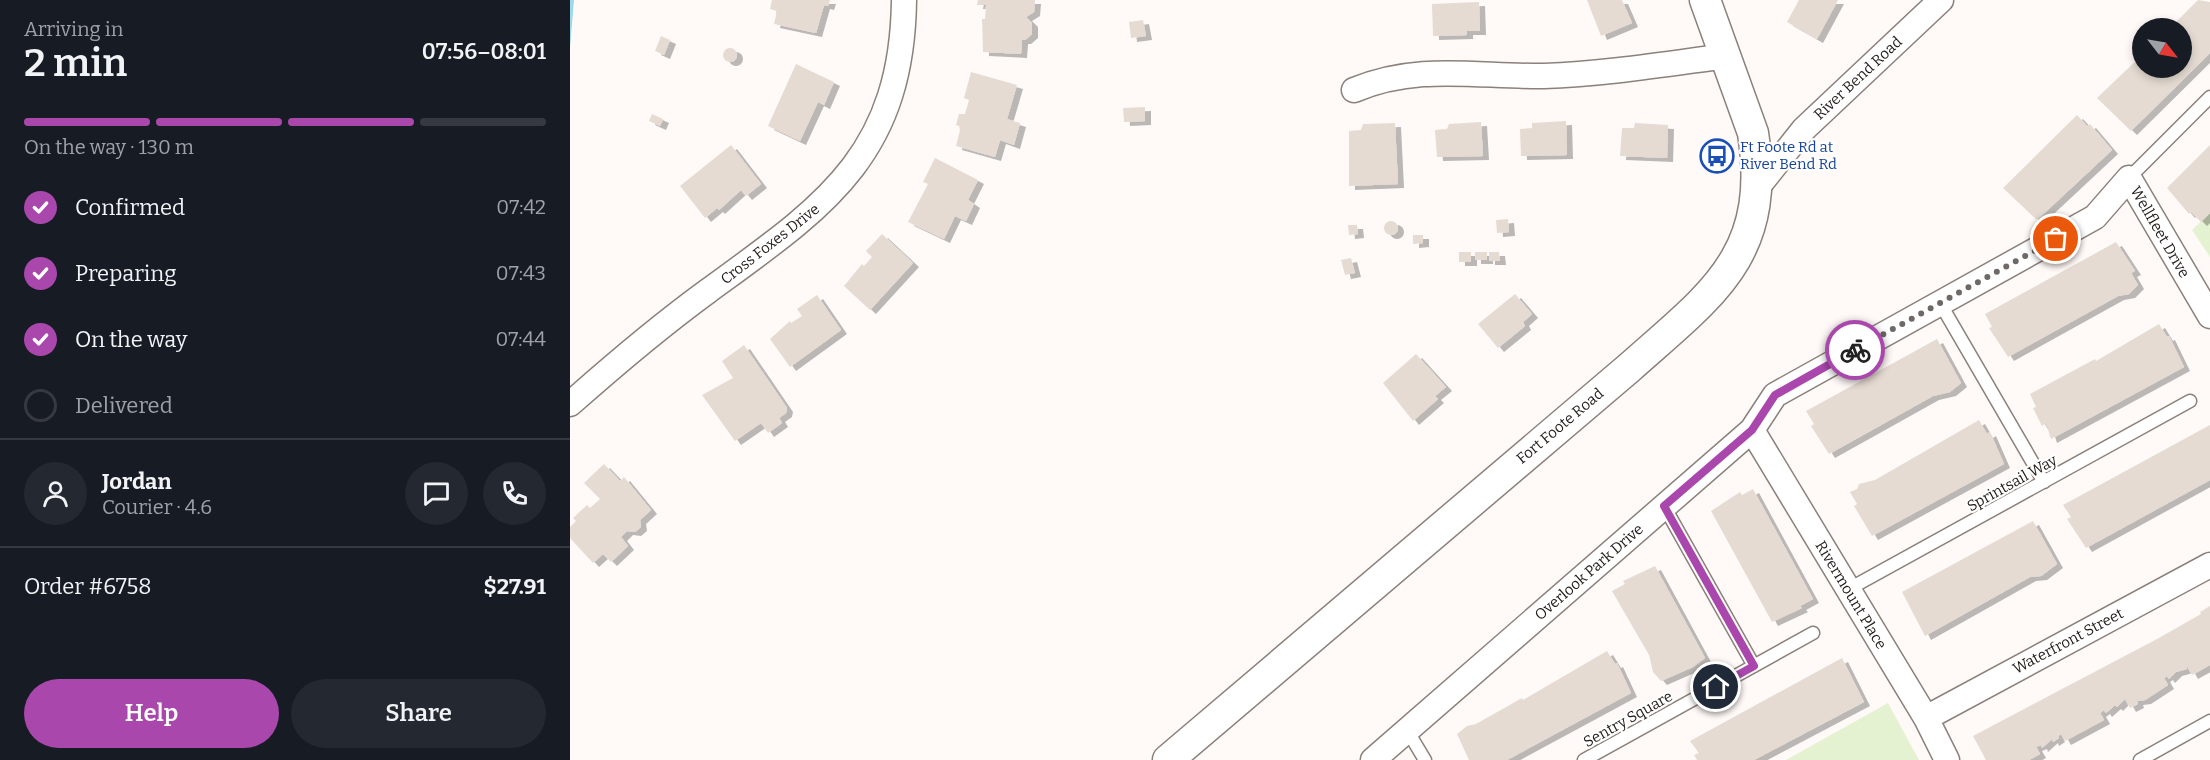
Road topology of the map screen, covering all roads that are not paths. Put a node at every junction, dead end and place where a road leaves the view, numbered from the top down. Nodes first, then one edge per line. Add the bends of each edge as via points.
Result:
1 (904, 0) edge
2 (1705, 0) edge
3 (1941, 0) edge
4 (1726, 56) junction
5 (1354, 90) dead end
6 (2210, 97) edge
7 (2129, 178) junction
8 (1757, 188) junction
9 (1940, 303) junction
10 (2210, 316) edge
11 (2190, 401) dead end
12 (570, 404) edge
13 (1752, 430) junction
14 (2044, 482) junction
15 (1664, 506) junction
16 (2210, 565) edge
17 (1847, 590) junction
18 (1813, 633) dead end
19 (1754, 666) junction
20 (1926, 718) junction
21 (2210, 721) edge
22 (1407, 730) junction
23 (1168, 760) edge
24 (1373, 760) edge
25 (1425, 760) edge
26 (1584, 760) edge
27 (1947, 760) edge
28 (2140, 760) edge

1 - 12 street, Cross Foxes Drive via 898,64 887,108 866,149 831,195 784,236 635,348
2 - 4 street, Fort Foote Road
3 - 8 street, River Bend Road via 1804,129
4 - 5 street via 1610,72 1543,76 1423,73 1380,79
4 - 8 street, Fort Foote Road via 1753,133
6 - 7 lane, Overlook Park Drive
7 - 9 street, Overlook Park Drive via 2095,218
7 - 10 street, Wellfleet Drive
8 - 23 street, Fort Foote Road via 1753,223 1742,251 1698,306
9 - 13 street, Overlook Park Drive via 1775,395
9 - 14 lane
11 - 14 lane, Sprintsail Way
13 - 15 street, Overlook Park Drive
13 - 17 street, Rivermount Place
14 - 17 lane, Sprintsail Way
15 - 19 lane
15 - 22 street, Overlook Park Drive
16 - 20 street, Waterfront Street
17 - 20 street, Rivermount Place
18 - 19 lane, Sentry Square
19 - 26 lane, Sentry Square
20 - 27 street, Rivermount Place
21 - 28 lane
22 - 24 street, Overlook Park Drive
22 - 25 lane

